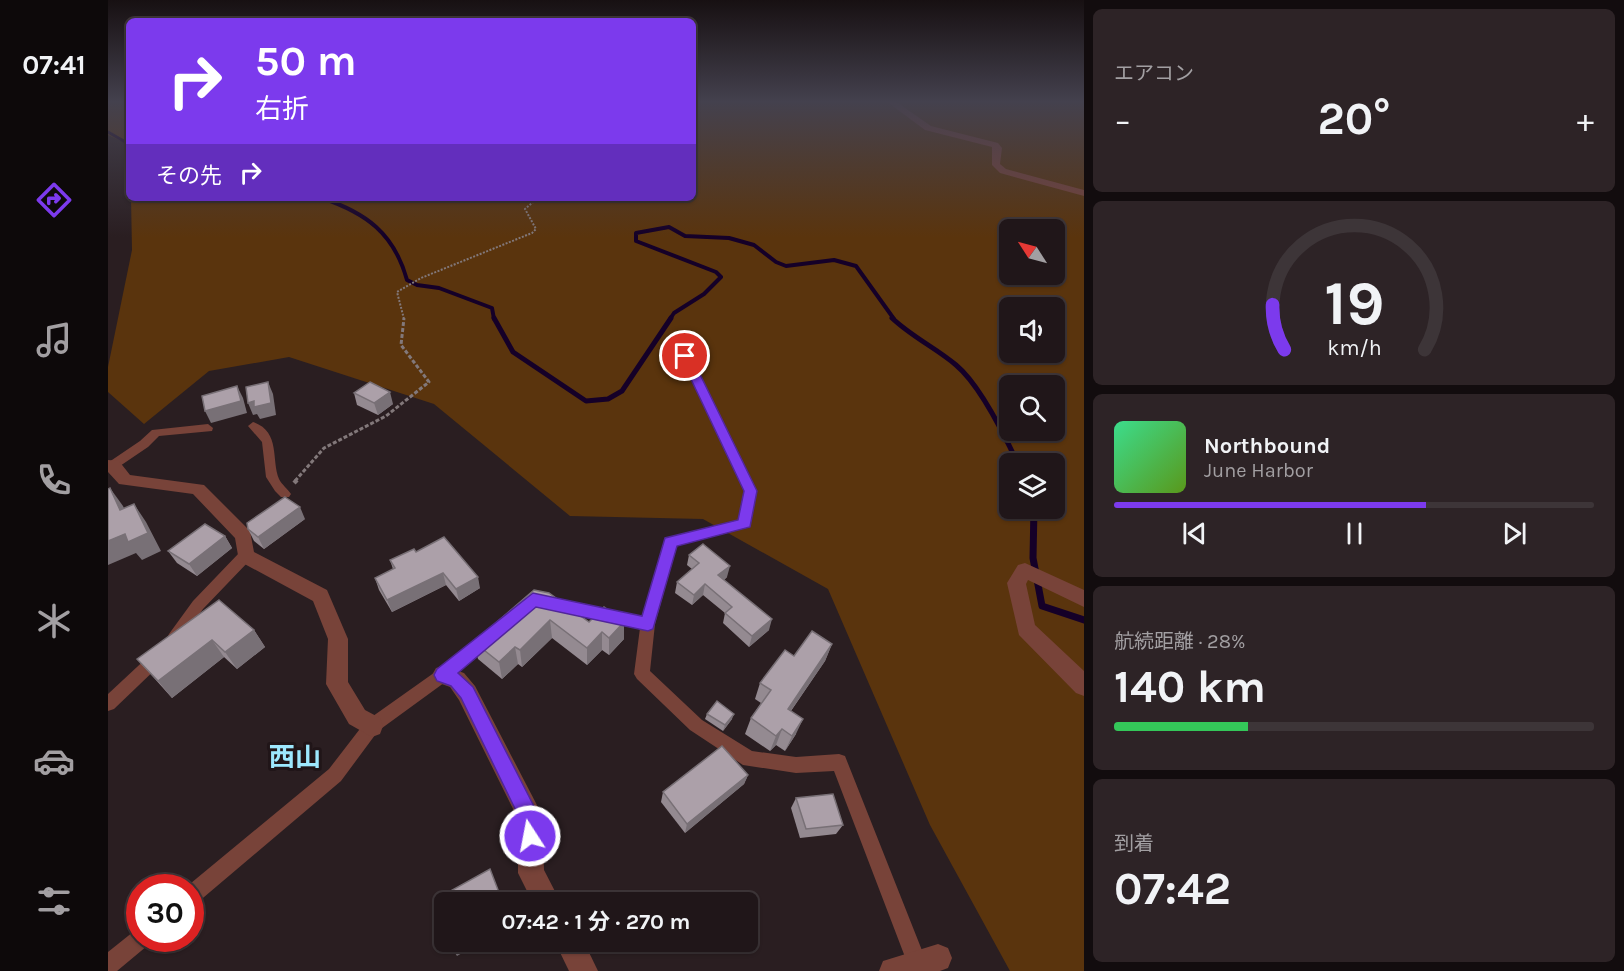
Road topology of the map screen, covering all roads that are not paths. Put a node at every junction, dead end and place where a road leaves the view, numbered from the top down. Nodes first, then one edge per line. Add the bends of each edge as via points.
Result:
1 (996, 146) edge
2 (1084, 193) edge
3 (666, 345) dead end
4 (253, 426) dead end
5 (208, 428) dead end
6 (110, 466) edge
7 (285, 494) road end
8 (245, 556) junction
9 (1084, 598) edge
10 (533, 599) edge
11 (648, 624) junction
12 (497, 630) edge
13 (443, 675) junction
14 (1084, 686) edge
15 (108, 704) edge
16 (372, 726) junction
17 (204, 884) edge
18 (542, 892) edge
19 (126, 950) edge
20 (574, 952) edge
21 (916, 964) edge
22 (108, 965) edge
23 (584, 971) edge

1 - 2 street via 996,165 1003,171
3 - 11 lane via 685,356 751,491 745,523 671,542
4 - 7 lane via 268,443 275,486
5 - 6 lane via 156,433
6 - 8 street via 125,480 198,489 244,536
8 - 15 lane via 198,606 165,650
8 - 16 street via 320,596 338,639 337,684 357,717
9 - 14 street via 1025,570 1016,584 1026,629
10 - 11 lane
11 - 21 lane via 642,674 696,725 749,759 796,765 839,762
12 - 13 lane
13 - 16 lane
13 - 18 street via 457,680 467,693 530,818 531,873
16 - 17 lane via 335,775
19 - 22 lane
20 - 23 street

